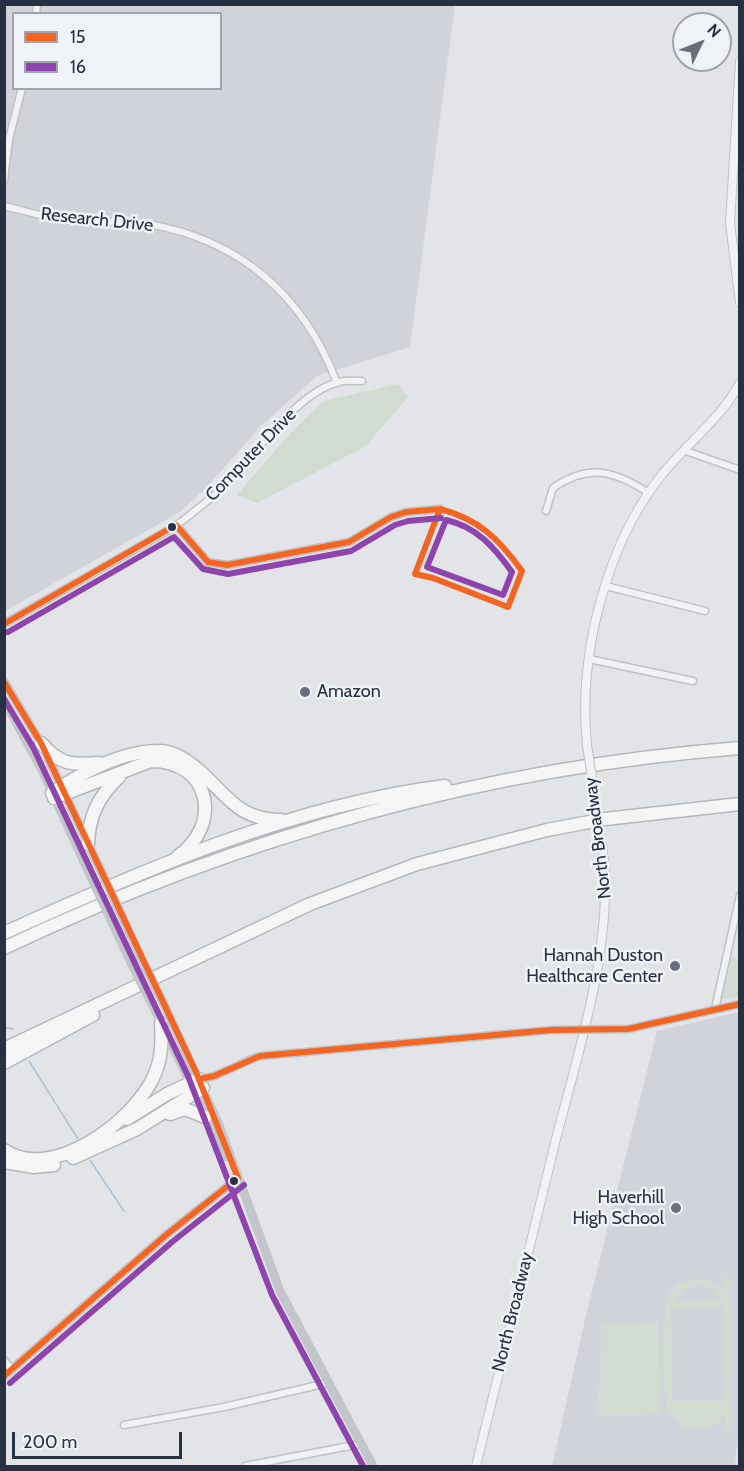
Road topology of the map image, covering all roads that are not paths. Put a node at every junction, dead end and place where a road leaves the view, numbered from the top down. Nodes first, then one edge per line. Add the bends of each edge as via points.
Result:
1 (740, 62) edge
2 (21, 90) edge
3 (4, 180) edge
4 (4, 206) edge
5 (739, 301) edge
6 (362, 381) dead end
7 (337, 383) junction
8 (740, 383) edge
9 (683, 450) junction
10 (740, 470) edge
11 (649, 493) junction
12 (440, 509) dead end
13 (546, 511) dead end
14 (176, 525) junction
15 (606, 586) junction
16 (705, 611) dead end
17 (4, 624) edge
18 (589, 659) junction
19 (4, 681) edge
20 (693, 681) dead end
21 (4, 700) edge
22 (41, 743) junction
23 (740, 748) edge
24 (109, 763) junction
25 (128, 769) junction
26 (503, 780) junction
27 (58, 793) junction
28 (740, 804) edge
29 (294, 820) junction
30 (88, 844) junction
31 (168, 863) junction
32 (740, 895) edge
33 (4, 933) edge
34 (4, 948) edge
35 (148, 981) junction
36 (740, 1004) edge
37 (715, 1009) junction
38 (161, 1023) junction
39 (585, 1029) junction
40 (4, 1048) edge
41 (28, 1052) junction
42 (4, 1063) edge
43 (4, 1068) edge
44 (199, 1084) junction
45 (205, 1117) junction
46 (158, 1118) junction
47 (115, 1125) junction
48 (4, 1150) edge
49 (4, 1162) edge
50 (238, 1178) junction
51 (4, 1360) edge
52 (12, 1370) junction
53 (4, 1376) edge
54 (327, 1383) junction
55 (124, 1425) dead end
56 (360, 1444) junction
57 (245, 1467) edge
58 (373, 1467) edge
59 (476, 1467) edge

1 - 5 street via 730,223
2 - 3 street
4 - 7 street, Research Drive via 79,222 148,224 236,256 288,298 317,339
6 - 7 street, Computer Drive
7 - 14 street, Computer Drive via 291,412 221,489
8 - 9 street, North Broadway
9 - 10 street
9 - 11 street, North Broadway
11 - 13 street via 616,475 584,473 554,488
11 - 15 street, North Broadway via 631,524
12 - 14 street via 391,517 349,542 227,565 208,562
14 - 17 street, Computer Drive
15 - 16 street
15 - 18 street, North Broadway
18 - 20 street
18 - 39 street, North Broadway, bridge via 583,706 606,904
19 - 22 main road
21 - 27 main road
22 - 24 highway via 59,760 70,764
22 - 27 main road
23 - 26 highway via 602,763
24 - 27 highway
24 - 29 highway via 159,751 178,755 201,771 237,808 261,820
25 - 27 highway
25 - 30 highway via 97,802 89,822
25 - 31 highway via 151,761 166,761 191,774 201,789 206,802 205,821 192,844
26 - 29 highway via 404,792
26 - 34 highway via 352,816 218,858 95,906
27 - 30 main road
27 - 38 main road, bridge via 90,875
28 - 35 highway via 588,822 417,864 310,904
29 - 31 highway
30 - 44 main road, bridge
31 - 33 highway
32 - 37 street
35 - 40 highway
35 - 41 highway
36 - 37 main road
37 - 39 main road via 645,1026
38 - 44 main road
38 - 47 highway via 160,1060 153,1079
39 - 44 main road via 260,1056 241,1061
39 - 59 street, North Broadway
41 - 42 highway
41 - 43 highway
44 - 45 main road
44 - 46 highway
44 - 47 highway via 167,1094
44 - 50 main road
45 - 46 highway via 185,1109
45 - 50 main road
46 - 49 highway via 59,1164 34,1167
47 - 48 highway via 56,1156 24,1158
50 - 52 street via 166,1235
50 - 54 main road via 272,1270
51 - 52 street
52 - 53 street
54 - 55 street
54 - 56 main road
56 - 57 street
56 - 58 main road

